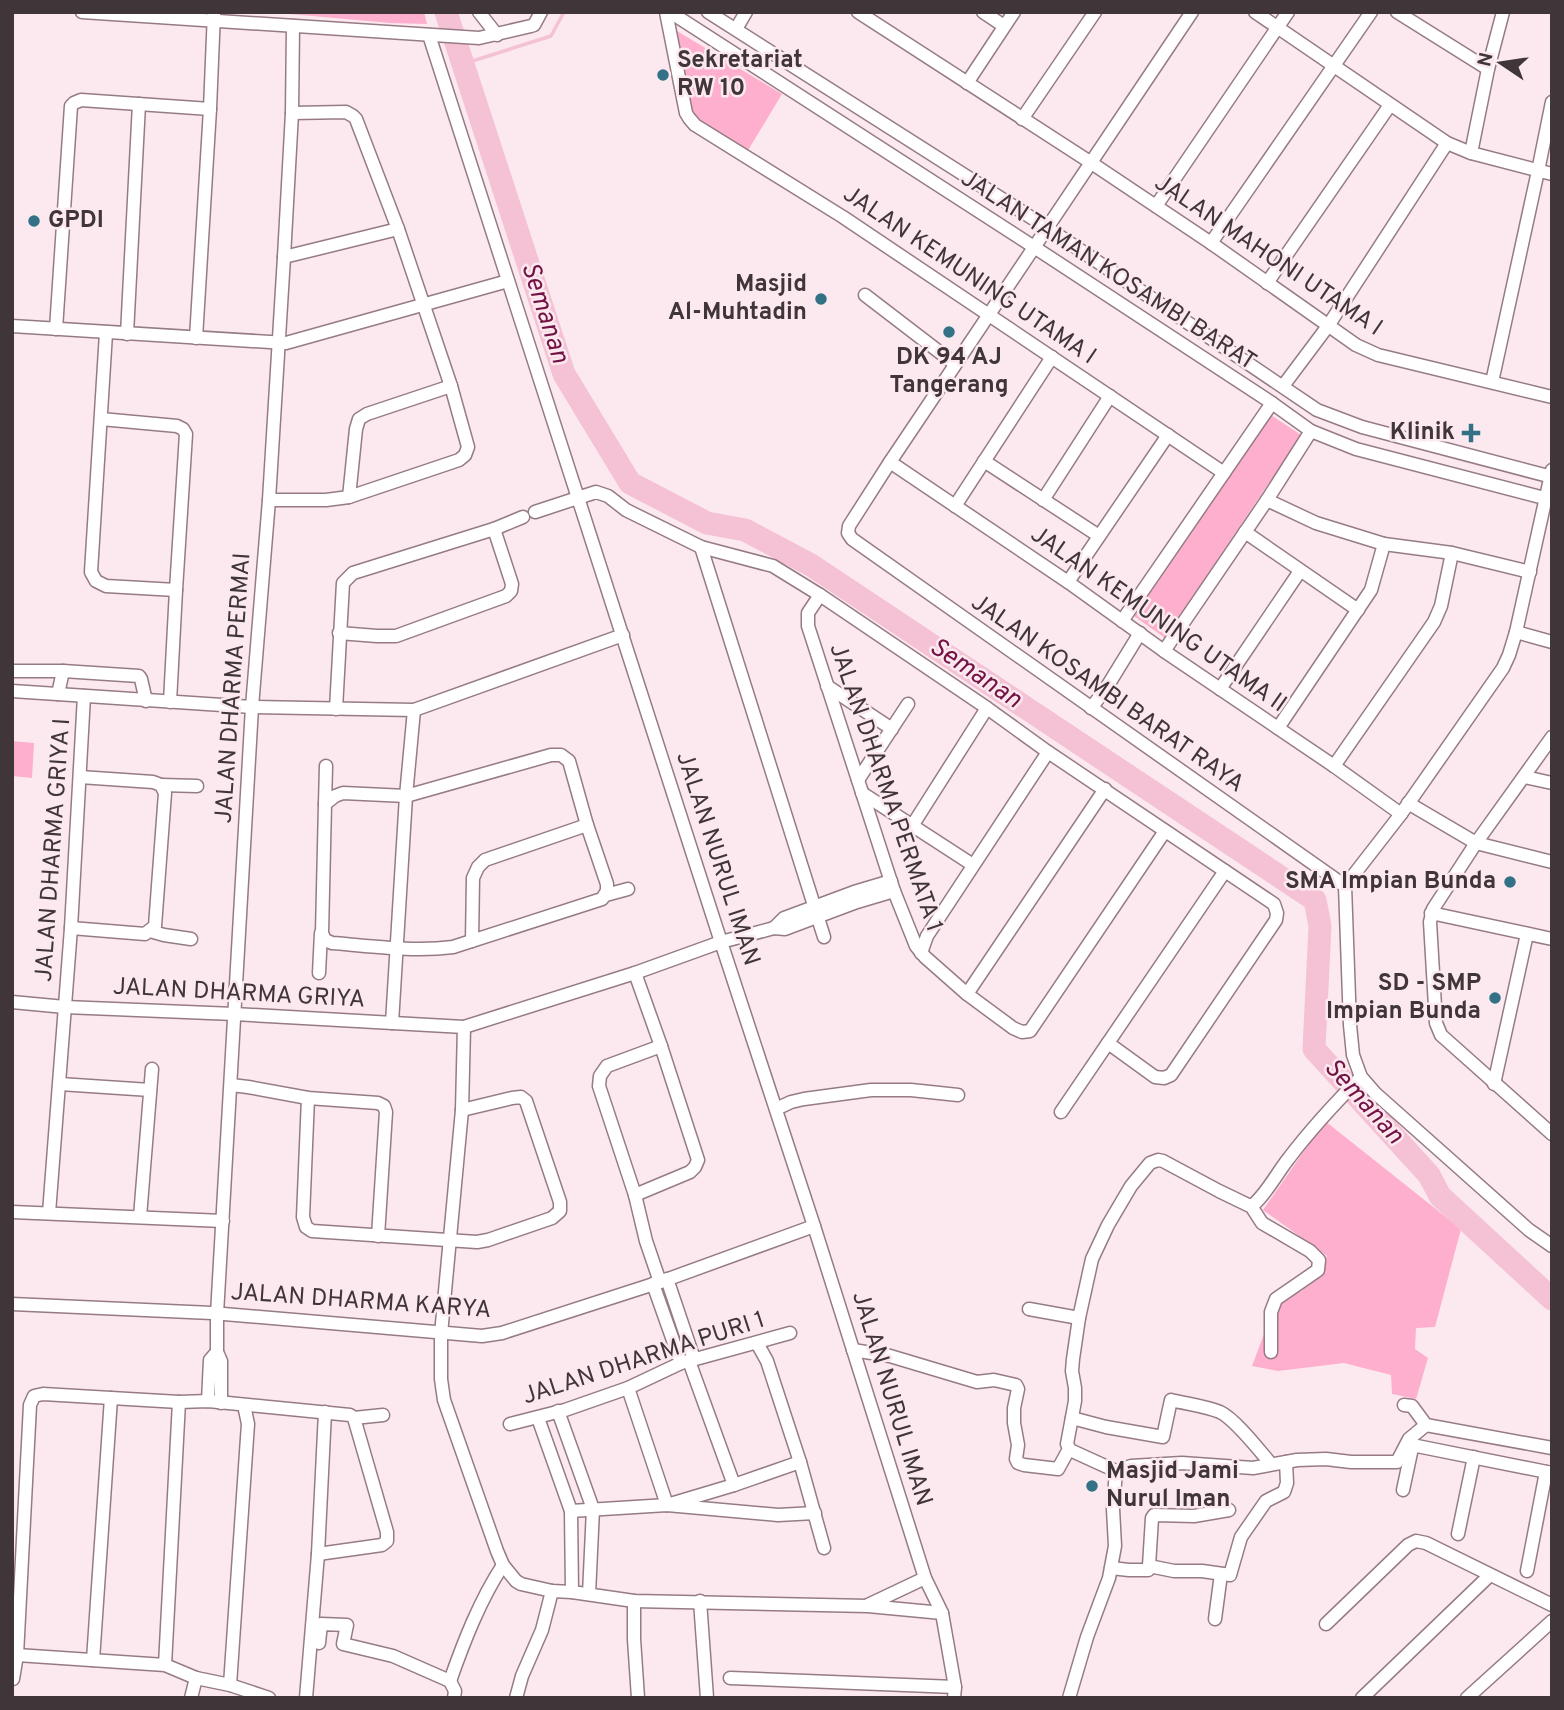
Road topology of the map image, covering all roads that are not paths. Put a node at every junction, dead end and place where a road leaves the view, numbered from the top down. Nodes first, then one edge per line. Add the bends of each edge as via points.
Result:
1 (82, 12) edge
2 (479, 12) edge
3 (541, 12) edge
4 (668, 12) edge
5 (708, 12) edge
6 (746, 12) edge
7 (858, 12) edge
8 (983, 12) edge
9 (1014, 12) edge
10 (1095, 12) edge
11 (1192, 12) edge
12 (1255, 12) edge
13 (1288, 12) edge
14 (1371, 12) edge
15 (1397, 12) edge
16 (1503, 12) edge
17 (214, 17) edge
18 (293, 26) junction
19 (1004, 26) junction
20 (1278, 28) junction
21 (736, 29) junction
22 (432, 35) junction
23 (497, 35) junction
24 (1333, 65) junction
25 (1488, 69) junction
26 (967, 83) junction
27 (1552, 102) edge
28 (139, 104) junction
29 (1390, 105) junction
30 (210, 108) junction
31 (292, 113) junction
32 (1022, 119) junction
33 (1447, 143) junction
34 (1471, 153) junction
35 (1090, 162) junction
36 (1538, 171) junction
37 (1552, 174) edge
38 (1156, 206) junction
39 (1046, 228) junction
40 (398, 229) junction
41 (1211, 243) junction
42 (1034, 246) junction
43 (284, 257) junction
44 (508, 281) junction
45 (1267, 283) junction
46 (865, 295) dead end
47 (423, 306) junction
48 (989, 314) junction
49 (12, 326) edge
50 (1328, 326) junction
51 (56, 329) junction
52 (106, 332) junction
53 (127, 334) junction
54 (196, 338) junction
55 (278, 343) junction
56 (1052, 357) junction
57 (955, 364) junction
58 (1492, 382) junction
59 (451, 386) junction
60 (1283, 386) junction
61 (1110, 396) junction
62 (1552, 397) edge
63 (1272, 403) junction
64 (101, 419) junction
65 (1311, 431) junction
66 (1168, 435) junction
67 (984, 461) junction
68 (890, 462) junction
69 (1224, 472) junction
70 (1551, 476) edge
71 (349, 497) junction
72 (1547, 498) edge
73 (579, 499) junction
74 (269, 500) junction
75 (1043, 500) junction
76 (1267, 500) junction
77 (955, 506) junction
78 (494, 529) junction
79 (1245, 532) junction
80 (1099, 536) junction
81 (1384, 544) junction
82 (701, 547) junction
83 (1452, 553) junction
84 (1300, 571) junction
85 (1530, 572) junction
86 (1068, 582) junction
87 (176, 590) junction
88 (820, 595) junction
89 (1358, 610) junction
90 (1122, 621) junction
91 (1516, 632) junction
92 (340, 633) junction
93 (1140, 634) junction
94 (623, 635) junction
95 (1552, 642) edge
96 (1164, 651) junction
97 (12, 671) edge
98 (63, 671) junction
99 (827, 686) junction
100 (1220, 689) junction
101 (12, 691) edge
102 (58, 694) junction
103 (84, 696) junction
104 (146, 701) junction
105 (170, 702) junction
106 (908, 704) dead end
107 (252, 707) junction
108 (987, 708) junction
109 (1091, 708) junction
110 (336, 709) junction
111 (414, 710) junction
112 (1278, 728) junction
113 (892, 729) junction
114 (1552, 737) edge
115 (1048, 752) junction
116 (326, 766) dead end
117 (1334, 766) junction
118 (1525, 777) junction
119 (80, 778) junction
120 (858, 780) junction
121 (1552, 783) edge
122 (161, 785) junction
123 (197, 786) dead end
124 (1105, 789) junction
125 (862, 793) junction
126 (406, 796) junction
127 (325, 804) junction
128 (1405, 808) junction
129 (587, 825) junction
130 (912, 826) junction
131 (1165, 831) junction
132 (1476, 843) junction
133 (1552, 862) edge
134 (973, 866) junction
135 (1225, 871) junction
136 (892, 886) junction
137 (1345, 886) junction
138 (628, 889) dead end
139 (606, 895) junction
140 (816, 912) junction
141 (1431, 913) junction
142 (71, 928) junction
143 (150, 931) junction
144 (321, 933) junction
145 (1527, 934) junction
146 (824, 937) dead end
147 (191, 939) dead end
148 (1552, 939) edge
149 (472, 941) junction
150 (721, 942) junction
151 (396, 948) junction
152 (921, 953) junction
153 (319, 973) dead end
154 (635, 973) junction
155 (967, 994) junction
156 (12, 1002) edge
157 (65, 1007) junction
158 (234, 1014) junction
159 (392, 1023) junction
160 (464, 1027) junction
161 (1108, 1043) junction
162 (662, 1045) junction
163 (152, 1069) dead end
164 (1359, 1079) junction
165 (60, 1084) junction
166 (1494, 1084) junction
167 (231, 1085) junction
168 (150, 1090) junction
169 (958, 1096) dead end
170 (308, 1098) junction
171 (776, 1109) junction
172 (462, 1110) junction
173 (1061, 1112) dead end
174 (1552, 1133) edge
175 (635, 1195) junction
176 (1251, 1206) junction
177 (12, 1212) edge
178 (49, 1213) junction
179 (140, 1217) junction
180 (223, 1221) junction
181 (814, 1226) junction
182 (378, 1236) junction
183 (451, 1241) junction
184 (1552, 1246) edge
185 (660, 1282) junction
186 (12, 1304) edge
187 (1029, 1309) dead end
188 (217, 1314) junction
189 (1079, 1318) junction
190 (790, 1332) dead end
191 (441, 1334) junction
192 (758, 1343) junction
193 (853, 1350) junction
194 (1271, 1352) dead end
195 (688, 1361) junction
196 (628, 1388) junction
197 (111, 1398) junction
198 (179, 1402) junction
199 (214, 1402) junction
200 (244, 1405) junction
201 (1404, 1405) dead end
202 (558, 1411) junction
203 (325, 1412) junction
204 (383, 1415) dead end
205 (354, 1418) junction
206 (538, 1418) junction
207 (1072, 1418) junction
208 (510, 1424) dead end
209 (1426, 1425) junction
210 (1552, 1448) edge
211 (1069, 1449) junction
212 (1474, 1457) junction
213 (800, 1462) junction
214 (1286, 1462) junction
215 (1271, 1464) junction
216 (1116, 1471) junction
217 (1549, 1473) edge
218 (734, 1485) junction
219 (1403, 1490) dead end
220 (667, 1505) junction
221 (593, 1510) junction
222 (1228, 1510) dead end
223 (571, 1511) junction
224 (816, 1513) junction
225 (1458, 1534) dead end
226 (824, 1548) dead end
227 (318, 1554) junction
228 (503, 1565) junction
229 (1150, 1566) junction
230 (1111, 1568) junction
231 (1527, 1571) dead end
232 (1221, 1574) junction
233 (1490, 1575) junction
234 (925, 1578) junction
235 (552, 1591) junction
236 (572, 1592) junction
237 (589, 1594) junction
238 (634, 1601) junction
239 (699, 1601) junction
240 (1552, 1605) edge
241 (868, 1606) junction
242 (942, 1613) junction
243 (1215, 1619) dead end
244 (1552, 1621) edge
245 (1326, 1623) dead end
246 (310, 1648) junction
247 (17, 1655) junction
248 (93, 1660) junction
249 (165, 1665) junction
250 (196, 1678) junction
251 (730, 1678) dead end
252 (13, 1679) edge
253 (450, 1681) junction
254 (230, 1685) junction
255 (955, 1692) edge
256 (191, 1698) edge
257 (269, 1698) edge
258 (306, 1698) edge
259 (454, 1698) edge
260 (516, 1698) edge
261 (638, 1698) edge
262 (707, 1698) edge
263 (1069, 1698) edge
264 (1362, 1698) edge
265 (1467, 1698) edge

1 - 17 street
2 - 23 street
3 - 23 street via 534,25
4 - 42 street, JALAN TAMAN KOSAMBI BARAT
4 - 48 street, JALAN KEMUNING UTAMA I via 686,113 695,125
5 - 21 street, JALAN TAMAN KOSAMBI BARAT
6 - 21 street
7 - 26 street, JALAN MAHONI UTAMA I
8 - 19 street
9 - 19 street
10 - 32 street
11 - 35 street
12 - 20 street
13 - 20 street
14 - 24 street
15 - 25 street
16 - 25 street
17 - 18 street
17 - 30 street
18 - 22 street
18 - 31 street, JALAN DHARMA PERMAI
19 - 26 street
20 - 24 street
20 - 38 street
21 - 39 street, JALAN TAMAN KOSAMBI BARAT
22 - 23 street
22 - 44 street, JALAN NURUL IMAN
24 - 29 street
24 - 41 street
25 - 34 street
26 - 32 street, JALAN MAHONI UTAMA I
27 - 36 street
28 - 30 street
28 - 51 street via 81,100 71,106
28 - 53 street
29 - 33 street
29 - 45 street
30 - 54 street
31 - 40 street via 346,112 353,116
31 - 43 street, JALAN DHARMA PERMAI
32 - 35 street, JALAN MAHONI UTAMA I
33 - 34 street
33 - 50 street
34 - 36 street
35 - 38 street, JALAN MAHONI UTAMA I
35 - 39 street
36 - 37 street
36 - 58 street
38 - 41 street, JALAN MAHONI UTAMA I
39 - 42 street
39 - 60 street, JALAN TAMAN KOSAMBI BARAT
40 - 43 street
40 - 47 street
41 - 45 street, JALAN MAHONI UTAMA I
42 - 48 street
42 - 63 street, JALAN TAMAN KOSAMBI BARAT
43 - 55 street, JALAN DHARMA PERMAI
44 - 47 street
44 - 73 street, JALAN NURUL IMAN
45 - 50 street, JALAN MAHONI UTAMA I
46 - 57 street
47 - 55 street
47 - 59 street
48 - 56 street, JALAN KEMUNING UTAMA I
48 - 57 street
49 - 51 street
50 - 58 street, JALAN MAHONI UTAMA I via 1378,355
50 - 60 street
51 - 52 street
52 - 53 street
52 - 64 street
53 - 54 street
54 - 55 street
55 - 74 street, JALAN DHARMA PERMAI
56 - 61 street, JALAN KEMUNING UTAMA I
56 - 67 street
57 - 68 street
58 - 62 street, JALAN MAHONI UTAMA I
59 - 71 street via 359,419
59 - 71 street via 468,447 465,456
60 - 70 street, JALAN TAMAN KOSAMBI BARAT via 1317,410 1362,427
61 - 66 street, JALAN KEMUNING UTAMA I
61 - 75 street
63 - 65 street, JALAN TAMAN KOSAMBI BARAT
63 - 69 street
64 - 87 street via 91,572 106,586
64 - 87 street via 177,426 186,434
65 - 72 street, JALAN TAMAN KOSAMBI BARAT via 1356,449
65 - 76 street
66 - 69 street, JALAN KEMUNING UTAMA I
66 - 80 street
67 - 75 street
67 - 77 street
68 - 77 street, JALAN KEMUNING UTAMA II
68 - 109 street, JALAN KOSAMBI BARAT RAYA via 849,526 852,539
69 - 90 street
70 - 72 street
71 - 74 street
72 - 85 street
73 - 78 street
73 - 82 street via 596,492 608,496 626,510
73 - 94 street, JALAN NURUL IMAN
74 - 107 street, JALAN DHARMA PERMAI
75 - 80 street
76 - 79 street
76 - 81 street via 1315,523
77 - 86 street, JALAN KEMUNING UTAMA II
78 - 92 street via 353,573 343,583
78 - 92 street via 512,584 506,596 396,636
79 - 84 street
79 - 96 street
80 - 86 street
81 - 83 street
81 - 89 street via 1371,590
82 - 88 street via 773,566
82 - 140 street
83 - 85 street
83 - 117 street via 1434,622
84 - 89 street
84 - 100 street
85 - 91 street
86 - 90 street, JALAN KEMUNING UTAMA II
87 - 105 street
88 - 99 street, JALAN DHARMA PERMATA 1 via 808,613 808,626
88 - 108 street
89 - 112 street
90 - 93 street, JALAN KEMUNING UTAMA II
91 - 95 street
91 - 128 street via 1503,668
92 - 110 street
93 - 96 street, JALAN KEMUNING UTAMA II
93 - 109 street
94 - 111 street
94 - 150 street, JALAN NURUL IMAN
96 - 100 street, JALAN KEMUNING UTAMA II
97 - 98 street
98 - 102 street
98 - 104 street via 139,676
99 - 113 street
99 - 120 street, JALAN DHARMA PERMATA 1
100 - 112 street, JALAN KEMUNING UTAMA II
101 - 102 street
102 - 103 street
103 - 104 street
103 - 119 street, JALAN DHARMA GRIYA I
104 - 105 street
105 - 107 street
106 - 113 street
107 - 110 street
107 - 158 street, JALAN DHARMA PERMAI
108 - 115 street
108 - 130 street
109 - 137 street, JALAN KOSAMBI BARAT RAYA
110 - 111 street
111 - 126 street
112 - 117 street, JALAN KEMUNING UTAMA II
113 - 120 street
114 - 118 street
115 - 124 street
115 - 134 street
116 - 127 street
117 - 128 street, JALAN KEMUNING UTAMA II
118 - 121 street
118 - 132 street
119 - 122 street
119 - 142 street, JALAN DHARMA GRIYA I
120 - 125 street, JALAN DHARMA PERMATA 1
122 - 123 street
122 - 143 street via 155,926
124 - 131 street
124 - 155 street
125 - 130 street
125 - 136 street, JALAN DHARMA PERMATA 1
126 - 127 street via 343,793
126 - 129 street via 557,755 569,761
126 - 151 street
127 - 144 street
128 - 132 street, JALAN KEMUNING UTAMA II
128 - 137 street
129 - 139 street via 607,884
129 - 149 street via 485,860 478,867 473,878
130 - 134 street
131 - 135 street
131 - 155 street, JALAN DHARMA PERMATA 1 via 1030,1031 1013,1028
132 - 133 street, JALAN KEMUNING UTAMA II
132 - 141 street
134 - 152 street via 927,936
135 - 161 street
135 - 161 street via 1274,904 1278,913 1171,1075 1155,1077
136 - 140 street via 857,902
136 - 152 street, JALAN DHARMA PERMATA 1
137 - 164 street via 1350,1025
138 - 139 street
139 - 149 street
140 - 146 street
140 - 150 street via 785,929
141 - 145 street
141 - 166 street via 1438,1029
142 - 143 street
142 - 157 street, JALAN DHARMA GRIYA I
143 - 147 street
144 - 151 street via 332,943
144 - 153 street
145 - 148 street
145 - 166 street
149 - 151 street via 434,949
150 - 154 street
150 - 171 street, JALAN NURUL IMAN
151 - 159 street
152 - 155 street, JALAN DHARMA PERMATA 1
154 - 160 street
154 - 162 street
156 - 157 street, JALAN DHARMA GRIYA
157 - 158 street, JALAN DHARMA GRIYA
157 - 165 street, JALAN DHARMA GRIYA I
158 - 159 street, JALAN DHARMA GRIYA
158 - 167 street, JALAN DHARMA PERMAI
159 - 160 street, JALAN DHARMA GRIYA
160 - 172 street
161 - 173 street
162 - 175 street via 698,1161 690,1172
162 - 175 street via 607,1066 599,1080
163 - 168 street
164 - 176 street
164 - 184 street
165 - 168 street
165 - 178 street, JALAN DHARMA GRIYA I
166 - 174 street
167 - 170 street
167 - 180 street, JALAN DHARMA PERMAI
168 - 179 street
169 - 171 street via 871,1090 791,1102
170 - 182 street via 306,1227
170 - 182 street via 377,1103 385,1108
171 - 181 street, JALAN NURUL IMAN
172 - 183 street
172 - 183 street via 512,1098 526,1101 560,1211 488,1240
175 - 185 street
176 - 189 street via 1163,1161 1150,1163 1131,1186 1092,1259
176 - 194 street via 1262,1223 1319,1259 1318,1270 1272,1305
177 - 178 street
178 - 179 street
179 - 180 street
180 - 188 street, JALAN DHARMA PERMAI
181 - 185 street, JALAN DHARMA KARYA
181 - 193 street, JALAN NURUL IMAN
182 - 183 street
183 - 191 street
185 - 191 street, JALAN DHARMA KARYA via 502,1333
185 - 195 street
186 - 188 street, JALAN DHARMA KARYA
187 - 189 street
188 - 191 street, JALAN DHARMA KARYA
188 - 199 street, JALAN DHARMA PERMAI via 217,1352 210,1360
189 - 207 street
190 - 192 street, JALAN DHARMA PURI 1
191 - 228 street via 444,1400
192 - 195 street, JALAN DHARMA PURI 1
192 - 213 street
193 - 211 street via 977,1382 1016,1385 1018,1462 1058,1469
193 - 234 street, JALAN NURUL IMAN
195 - 196 street, JALAN DHARMA PURI 1
195 - 218 street
196 - 202 street, JALAN DHARMA PURI 1
196 - 220 street
197 - 198 street
197 - 247 street via 43,1394 32,1399
197 - 248 street
198 - 199 street
198 - 249 street
199 - 200 street
200 - 203 street
200 - 254 street via 247,1438
201 - 209 street via 1412,1406
202 - 206 street, JALAN DHARMA PURI 1
202 - 221 street
203 - 205 street
203 - 227 street
204 - 205 street
205 - 227 street via 387,1541
206 - 208 street, JALAN DHARMA PURI 1
206 - 223 street
207 - 211 street
207 - 215 street via 1163,1437 1171,1400 1203,1407 1222,1413
209 - 210 street
209 - 214 street via 1409,1439 1397,1462
211 - 216 street
212 - 217 street
212 - 219 street via 1414,1447
212 - 225 street
213 - 218 street
213 - 224 street
214 - 215 street
214 - 232 street via 1284,1492 1266,1502 1241,1536 1230,1575
215 - 216 street via 1253,1468 1182,1463
216 - 230 street
217 - 231 street
218 - 220 street
220 - 221 street
220 - 224 street via 778,1515
221 - 223 street
221 - 237 street
222 - 229 street via 1195,1517 1153,1515
223 - 236 street
224 - 226 street
227 - 246 street
228 - 235 street via 521,1584
228 - 253 street via 488,1588
229 - 230 street via 1148,1570
229 - 232 street
230 - 263 street
232 - 243 street
233 - 240 street
233 - 245 street via 1416,1541
233 - 264 street
234 - 241 street
234 - 242 street, JALAN NURUL IMAN
235 - 236 street
235 - 260 street
236 - 237 street
237 - 238 street
238 - 239 street
238 - 261 street
239 - 241 street
239 - 262 street
241 - 242 street
242 - 255 street, JALAN NURUL IMAN
244 - 265 street
246 - 253 street via 318,1647 321,1624 347,1625 343,1644 393,1656
246 - 258 street
247 - 248 street
247 - 252 street
248 - 249 street
249 - 250 street
250 - 254 street
250 - 256 street
251 - 255 street
253 - 259 street
254 - 257 street

